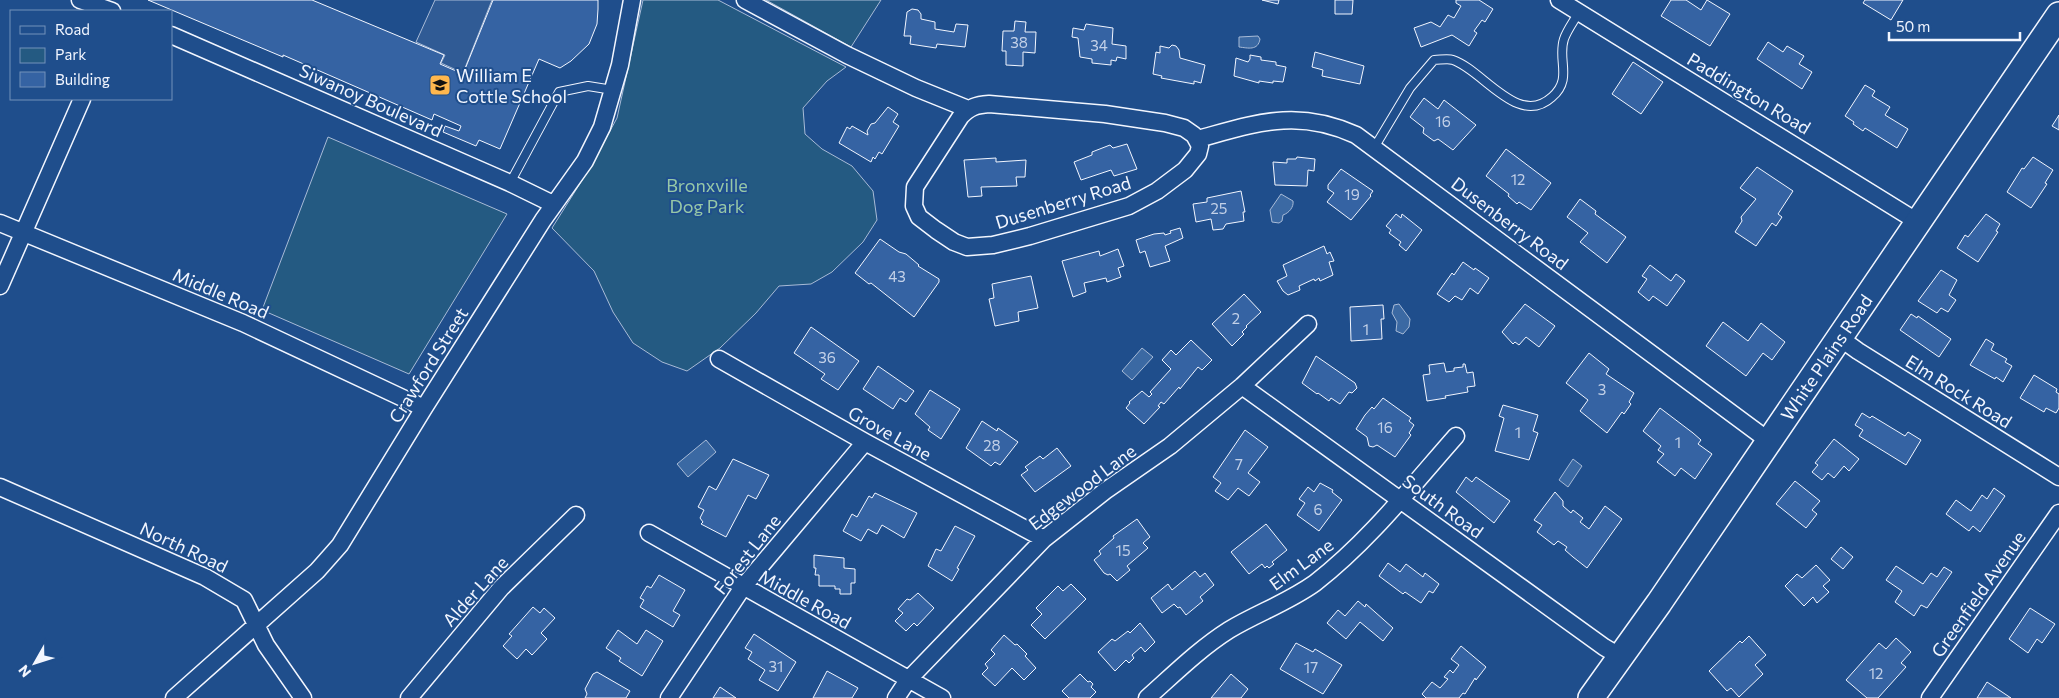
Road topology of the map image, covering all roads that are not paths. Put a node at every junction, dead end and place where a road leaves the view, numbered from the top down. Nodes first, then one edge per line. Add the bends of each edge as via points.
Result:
1 (80, 0) edge
2 (632, 0) edge
3 (745, 0) edge
4 (1559, 0) edge
5 (109, 10) edge
6 (1579, 12) junction
7 (2059, 15) edge
8 (172, 35) edge
9 (613, 90) junction
10 (82, 100) edge
11 (968, 108) junction
12 (1198, 139) junction
13 (1374, 148) junction
14 (510, 183) junction
15 (553, 204) junction
16 (1918, 222) junction
17 (0, 223) edge
18 (23, 233) junction
19 (0, 286) edge
20 (1308, 324) dead end
21 (1840, 338) junction
22 (718, 359) dead end
23 (1242, 386) junction
24 (424, 408) junction
25 (1456, 436) dead end
26 (1769, 441) junction
27 (865, 442) junction
28 (2059, 477) edge
29 (0, 487) edge
30 (1400, 500) junction
31 (2059, 513) edge
32 (576, 515) dead end
33 (649, 534) dead end
34 (1044, 539) junction
35 (743, 587) junction
36 (256, 626) junction
37 (1621, 657) junction
38 (908, 680) junction
39 (174, 698) edge
40 (303, 698) edge
41 (409, 698) edge
42 (669, 698) edge
43 (896, 698) edge
44 (942, 698) edge
45 (1147, 698) edge
46 (1592, 698) edge
47 (1930, 698) edge

1 - 5 street
2 - 9 street, Crawford Street
3 - 11 street via 847,55 916,88
4 - 6 street, Paddington Road
6 - 13 lane via 1564,40 1564,75 1552,98 1537,106 1519,105 1468,67 1451,59 1434,60 1410,88
6 - 16 street, Paddington Road
7 - 16 main road, White Plains Road
8 - 14 street, Siwanoy Boulevard
9 - 14 lane via 588,86 559,92
9 - 15 street, Crawford Street via 602,127 586,161
10 - 18 street
11 - 12 street via 989,104 1105,114 1184,128
11 - 12 street, Dusenberry Road via 915,187 914,206 918,216 936,230 967,246 993,245 1030,236 1129,206 1186,170 1198,154
12 - 13 street, Dusenberry Road via 1292,119 1334,125 1356,134
13 - 26 street, Dusenberry Road
14 - 15 street, Siwanoy Boulevard
15 - 24 street, Crawford Street
16 - 21 main road, White Plains Road
17 - 18 street, Middle Road
18 - 19 street
18 - 24 street, Middle Road via 243,323
20 - 23 street, Edgewood Lane
21 - 26 main road, White Plains Road
21 - 28 street, Elm Rock Road
22 - 27 street, Grove Lane
23 - 30 street, South Road
23 - 34 street, Edgewood Lane via 1170,446
24 - 36 street, Crawford Street via 340,545 317,571
25 - 30 street, Elm Lane
26 - 37 main road, White Plains Road
27 - 34 street, Grove Lane
27 - 35 street, Forest Lane
29 - 36 street, North Road via 205,577 244,600
30 - 37 street, South Road
30 - 45 street, Elm Lane via 1348,555 1314,583 1276,607 1229,630
31 - 47 street, Greenfield Avenue
32 - 41 street, Alder Lane via 501,588
33 - 35 street, Middle Road
34 - 38 street, Edgewood Lane
35 - 38 street, Middle Road
35 - 42 street, Forest Lane
36 - 39 street, Crawford Street
36 - 40 street, North Road
37 - 46 main road, White Plains Road
38 - 43 street, Edgewood Lane
38 - 44 street, Middle Road

